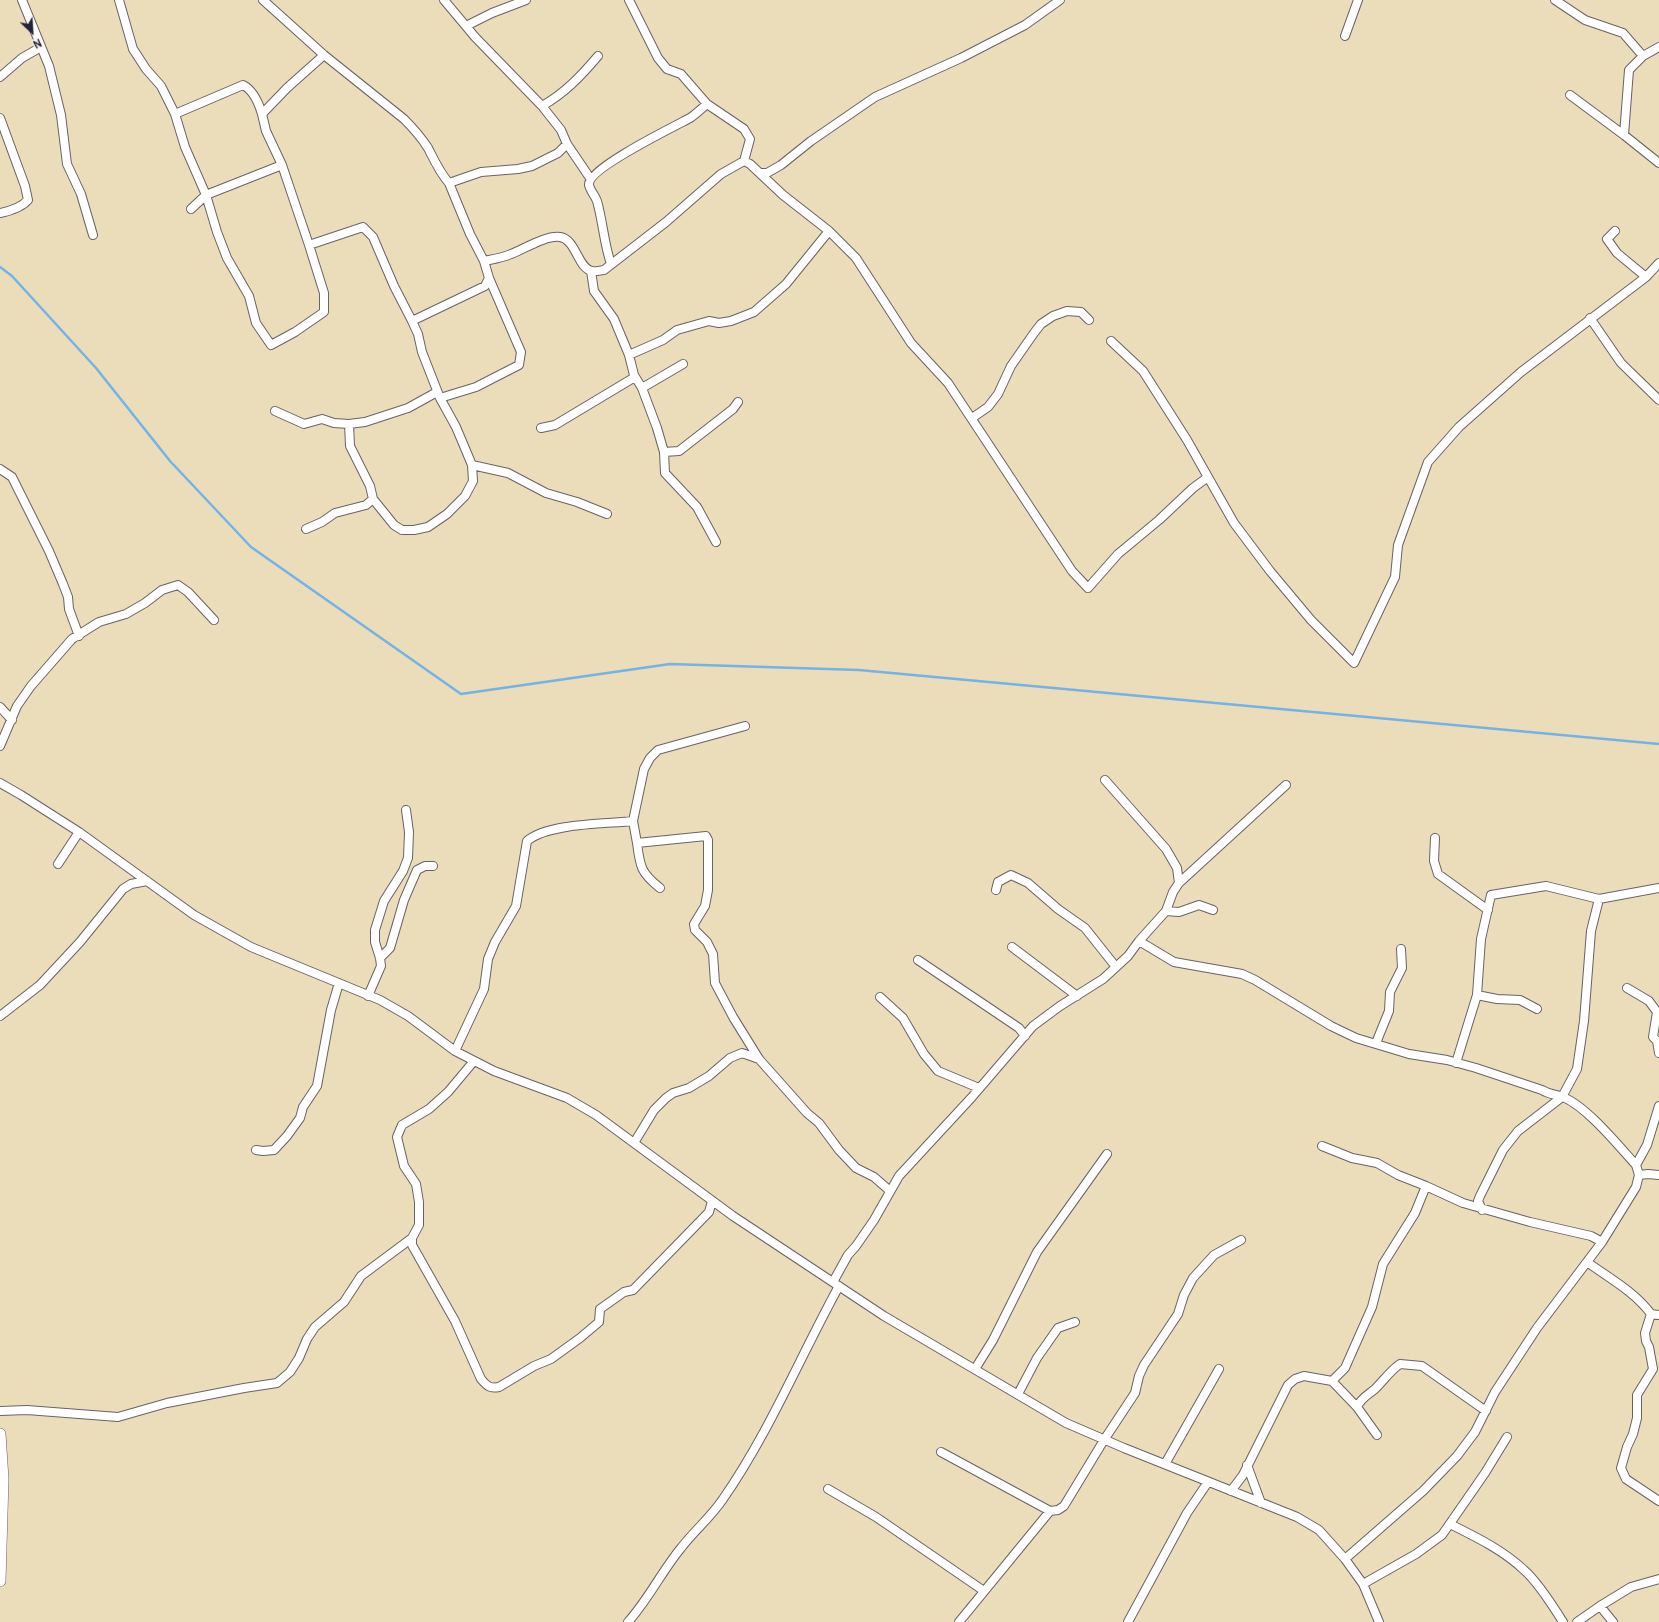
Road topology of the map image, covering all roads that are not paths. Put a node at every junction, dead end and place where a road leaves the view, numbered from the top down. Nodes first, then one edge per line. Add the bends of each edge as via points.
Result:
1 (22, 0) edge
2 (119, 0) edge
3 (263, 0) edge
4 (444, 0) edge
5 (526, 0) edge
6 (629, 0) edge
7 (1060, 0) edge
8 (1358, 0) edge
9 (1554, 0) edge
10 (466, 26) junction
11 (1345, 36) dead end
12 (1659, 47) edge
13 (41, 48) junction
14 (324, 55) junction
15 (598, 56) dead end
16 (1643, 56) junction
17 (0, 77) edge
18 (1570, 95) dead end
19 (707, 104) junction
20 (542, 106) junction
21 (175, 114) junction
22 (262, 114) junction
23 (0, 118) edge
24 (1624, 135) junction
25 (568, 144) junction
26 (1657, 158) edge
27 (744, 161) junction
28 (282, 165) junction
29 (761, 173) junction
30 (590, 178) junction
31 (449, 183) junction
32 (206, 195) junction
33 (191, 208) dead end
34 (0, 213) edge
35 (829, 231) junction
36 (1615, 231) dead end
37 (93, 236) dead end
38 (309, 245) junction
39 (484, 260) junction
40 (1659, 263) edge
41 (611, 264) junction
42 (591, 271) junction
43 (1646, 277) junction
44 (489, 278) junction
45 (1590, 318) junction
46 (1090, 320) dead end
47 (412, 321) junction
48 (1111, 341) dead end
49 (629, 355) junction
50 (683, 364) dead end
51 (635, 377) junction
52 (642, 388) junction
53 (439, 395) junction
54 (1659, 400) edge
55 (738, 402) dead end
56 (275, 411) dead end
57 (972, 418) junction
58 (349, 424) junction
59 (541, 428) dead end
60 (664, 452) junction
61 (472, 465) junction
62 (0, 469) edge
63 (1208, 477) junction
64 (373, 499) junction
65 (607, 514) dead end
66 (306, 529) dead end
67 (716, 542) dead end
68 (214, 620) dead end
69 (79, 636) junction
70 (0, 706) edge
71 (12, 720) junction
72 (745, 726) dead end
73 (0, 746) edge
74 (1105, 780) dead end
75 (0, 783) edge
76 (1286, 785) dead end
77 (406, 810) dead end
78 (633, 821) junction
79 (79, 832) junction
80 (1435, 838) dead end
81 (637, 843) junction
82 (58, 864) dead end
83 (434, 866) dead end
84 (147, 881) junction
85 (1179, 883) junction
86 (660, 888) dead end
87 (1659, 888) edge
88 (996, 890) dead end
89 (1599, 899) junction
90 (1213, 910) dead end
91 (1488, 910) junction
92 (1166, 911) junction
93 (1139, 941) junction
94 (1012, 947) dead end
95 (1401, 949) dead end
96 (380, 958) junction
97 (918, 960) dead end
98 (1116, 967) junction
99 (339, 983) junction
100 (1627, 988) dead end
101 (1477, 995) junction
102 (368, 996) junction
103 (1077, 996) junction
104 (880, 997) dead end
105 (1537, 1009) dead end
106 (0, 1016) edge
107 (1025, 1036) junction
108 (1376, 1044) junction
109 (455, 1051) junction
110 (1659, 1053) edge
111 (759, 1059) junction
112 (474, 1061) junction
113 (1456, 1063) junction
114 (980, 1088) junction
115 (1562, 1097) junction
116 (1659, 1106) edge
117 (634, 1143) junction
118 (1322, 1146) dead end
119 (256, 1150) dead end
120 (1107, 1154) dead end
121 (1636, 1165) junction
122 (1639, 1175) junction
123 (1659, 1175) edge
124 (1426, 1186) junction
125 (890, 1191) junction
126 (712, 1201) junction
127 (1482, 1210) junction
128 (412, 1238) junction
129 (1241, 1240) dead end
130 (1602, 1242) junction
131 (1587, 1262) junction
132 (836, 1284) junction
133 (1655, 1315) edge
134 (1075, 1322) dead end
135 (975, 1369) junction
136 (1219, 1369) dead end
137 (1332, 1381) junction
138 (1018, 1394) junction
139 (1357, 1407) junction
140 (0, 1411) edge
141 (1486, 1411) junction
142 (0, 1434) edge
143 (1377, 1435) dead end
144 (1507, 1437) dead end
145 (1104, 1440) junction
146 (941, 1452) dead end
147 (1165, 1464) junction
148 (1247, 1465) junction
149 (1208, 1482) junction
150 (828, 1489) dead end
151 (1231, 1491) junction
152 (1659, 1501) edge
153 (1261, 1503) junction
154 (1050, 1511) junction
155 (1450, 1524) junction
156 (1345, 1559) junction
157 (1659, 1579) edge
158 (0, 1581) edge
159 (1363, 1584) junction
160 (984, 1591) junction
161 (1600, 1606) junction
162 (628, 1622) edge
163 (958, 1622) edge
164 (1128, 1622) edge
165 (1379, 1622) edge
166 (1563, 1622) edge
167 (1577, 1622) edge
168 (1613, 1622) edge

1 - 13 street
2 - 21 street via 133,49 160,86
3 - 14 street
4 - 10 street
5 - 10 street
6 - 19 street via 658,58 667,69 681,74
7 - 29 street via 1025,25 961,58 875,97 781,165 767,173
8 - 11 street
9 - 16 street via 1585,20 1623,33
10 - 20 street
12 - 16 street
13 - 17 street via 22,58
13 - 37 street via 49,66 61,115 67,164 81,194
14 - 22 street via 286,88
14 - 31 street via 415,130
15 - 20 street via 558,97
16 - 24 street via 1629,70
18 - 24 street
19 - 27 street via 744,130 750,139
19 - 30 street via 691,117 643,142
20 - 25 street via 561,130
21 - 22 street via 243,85 248,87
21 - 32 street
22 - 28 street via 266,131
23 - 34 street via 28,200
24 - 26 street
25 - 30 street
25 - 31 street via 558,153 532,166 486,171
27 - 29 street
27 - 41 street via 721,174 666,222
28 - 32 street
28 - 38 street
29 - 35 street via 783,195
30 - 41 street via 589,184 597,201
31 - 39 street
32 - 33 street
32 - 38 street via 227,258 249,296 256,323 271,345 324,312 324,293
35 - 49 street via 786,284 754,312 731,321 709,321 677,330 663,340
35 - 57 street via 856,258 911,344 948,382
36 - 43 street via 1607,239 1617,253
38 - 47 street via 363,227 374,237
39 - 42 street via 499,258 547,238 559,237 570,243
39 - 44 street
40 - 43 street
41 - 42 street via 604,270
42 - 49 street via 594,292 614,319
43 - 45 street
44 - 47 street via 485,286
44 - 53 street via 521,352 519,365 476,387
45 - 54 street via 1621,363
45 - 63 street via 1521,372 1459,427 1428,462 1398,545 1395,577 1354,663 1311,620 1270,571 1234,523
46 - 57 street via 1081,312 1066,311 1041,324 1011,366 998,394 988,407
47 - 53 street
48 - 63 street via 1143,371
49 - 51 street
50 - 52 street
51 - 52 street
51 - 59 street via 555,425
52 - 60 street
53 - 58 street via 365,422
53 - 61 street
55 - 60 street via 733,409 679,451
56 - 58 street via 304,424 322,419
57 - 63 street via 1072,571 1088,588 1118,554 1160,520 1192,488
58 - 64 street via 350,446 370,486
60 - 67 street via 665,473 697,507
61 - 64 street via 474,481 465,496 447,514 428,527 402,530 394,525
61 - 65 street via 508,473 546,493
62 - 69 street via 12,477 49,551 68,597 69,609
64 - 66 street via 366,505 335,513
68 - 69 street via 178,585 162,590 126,614 99,622
69 - 71 street via 72,639 31,686 17,706
70 - 71 street
71 - 73 street
72 - 78 street via 658,750 644,769
74 - 85 street via 1166,849 1177,868
75 - 79 street
76 - 85 street
77 - 96 street via 409,832 408,858 384,901 375,942
78 - 81 street
78 - 109 street via 564,828 535,834 527,840 516,906 495,942 488,959 484,989
79 - 82 street
79 - 84 street
80 - 91 street via 1434,861 1438,874
81 - 86 street via 643,873
81 - 111 street via 706,836 708,890 705,906 694,924 695,930 707,942 713,954 715,983
83 - 96 street via 425,866 417,870 404,900 390,948
84 - 99 street via 194,915 251,947
84 - 106 street via 131,884 123,889 80,942 40,985
85 - 92 street
87 - 89 street
88 - 98 street via 998,882 1011,875 1028,883 1085,928
89 - 91 street via 1546,886 1491,895
89 - 115 street via 1591,931 1584,1021 1577,1069
90 - 92 street via 1199,905 1179,912
91 - 101 street via 1481,939
92 - 93 street
93 - 98 street
93 - 108 street via 1174,962 1242,974 1331,1026
94 - 103 street
95 - 108 street via 1402,968 1390,992 1389,1011
96 - 102 street via 381,966
97 - 107 street via 1019,1028
98 - 103 street
99 - 102 street
99 - 119 street via 316,1086 303,1107 300,1118 274,1150
100 - 110 street via 1649,1000 1657,1012 1653,1036 1657,1041
101 - 105 street via 1520,1000
101 - 113 street
102 - 109 street via 408,1016
103 - 107 street via 1033,1026
104 - 114 street via 903,1018 924,1054 938,1071
107 - 114 street
108 - 113 street via 1409,1054
109 - 112 street
111 - 117 street via 742,1053 736,1055 709,1076 689,1088 673,1093 654,1110
111 - 125 street via 819,1123 856,1168 874,1177
112 - 117 street via 567,1098 596,1115
112 - 128 street via 430,1109 402,1125 397,1138 404,1166 416,1184 419,1202 419,1225
113 - 115 street
114 - 125 street via 899,1176
115 - 121 street via 1587,1113
115 - 127 street via 1518,1131 1503,1150 1478,1201
116 - 121 street via 1647,1145
117 - 126 street
118 - 124 street via 1352,1158 1377,1163
120 - 135 street via 1037,1252 993,1340
121 - 122 street
122 - 123 street
122 - 130 street via 1636,1187
124 - 127 street
124 - 137 street via 1415,1213 1383,1264 1372,1308 1345,1368
125 - 132 street via 874,1220 848,1255
126 - 128 street via 709,1212 633,1290 624,1292 600,1309 598,1322 580,1338 551,1359 499,1387 492,1388 481,1379 455,1321 412,1245
126 - 132 street
127 - 130 street via 1591,1236
128 - 140 street via 361,1276 344,1302 315,1327 293,1368 277,1383 167,1404 118,1417 26,1410
129 - 145 street via 1214,1255 1193,1278 1178,1314 1144,1365 1135,1393
130 - 131 street
131 - 133 street via 1638,1299
131 - 141 street via 1537,1328 1495,1392
132 - 135 street via 884,1316
132 - 162 street via 792,1380 756,1445 722,1500 681,1548
133 - 152 street via 1645,1333 1653,1369 1637,1396 1637,1418 1621,1468 1626,1479
134 - 138 street via 1058,1328 1036,1358
135 - 138 street
136 - 147 street
137 - 139 street
137 - 148 street via 1304,1376 1288,1385
138 - 145 street via 1066,1423
139 - 141 street via 1360,1400 1400,1364 1422,1366
139 - 143 street
141 - 156 street via 1475,1432 1457,1456 1428,1486
142 - 158 main road via 3,1478
144 - 155 street
145 - 147 street
145 - 154 street via 1064,1506
146 - 154 street
147 - 149 street
148 - 151 street
148 - 153 street
149 - 151 street
149 - 164 street via 1187,1513
150 - 160 street via 876,1517
151 - 153 street
153 - 156 street via 1297,1517 1319,1530
154 - 160 street
155 - 159 street via 1442,1535 1416,1554
155 - 166 street via 1487,1543 1525,1571
156 - 159 street
157 - 161 street via 1631,1587
159 - 165 street
160 - 163 street
161 - 167 street
161 - 168 street

